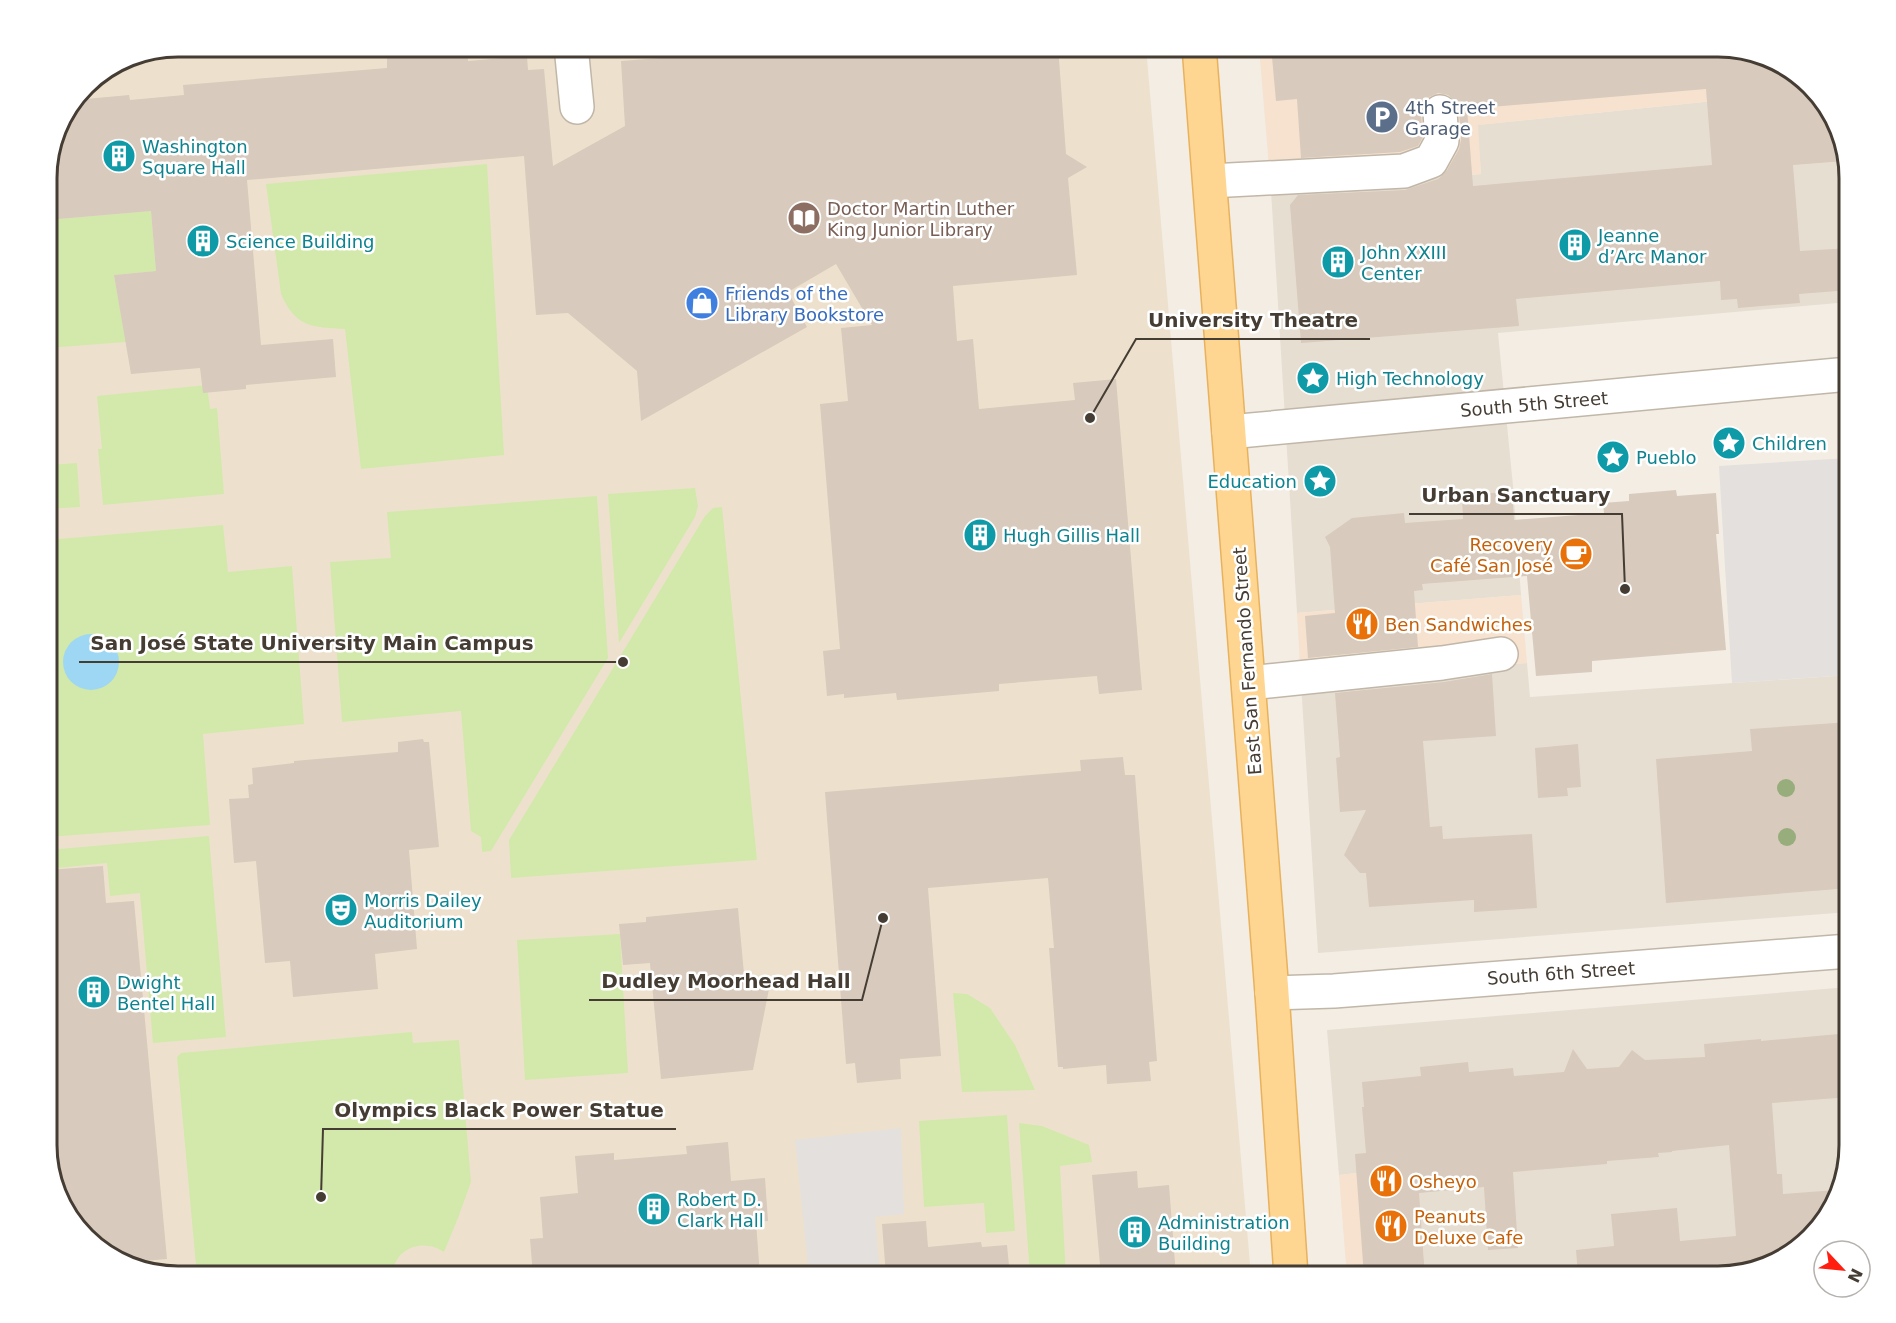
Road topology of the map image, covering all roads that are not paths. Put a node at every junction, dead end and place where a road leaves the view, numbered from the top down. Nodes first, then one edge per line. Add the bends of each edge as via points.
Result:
1 (572, 57) edge
2 (1200, 57) edge
3 (577, 107) dead end
4 (1440, 112) dead end
5 (1210, 181) junction
6 (1838, 375) dead end
7 (1229, 432) junction
8 (1502, 654) dead end
9 (1249, 684) junction
10 (1839, 952) edge
11 (1272, 993) junction
12 (1290, 1266) edge

1 - 3 street
2 - 5 main road, East San Fernando Street
4 - 5 street via 1442,141 1431,162 1404,171
5 - 7 main road, East San Fernando Street
6 - 7 street, South 5th Street
7 - 9 main road, East San Fernando Street
8 - 9 street
9 - 11 main road, East San Fernando Street
10 - 11 street, South 6th Street
11 - 12 main road, East San Fernando Street

